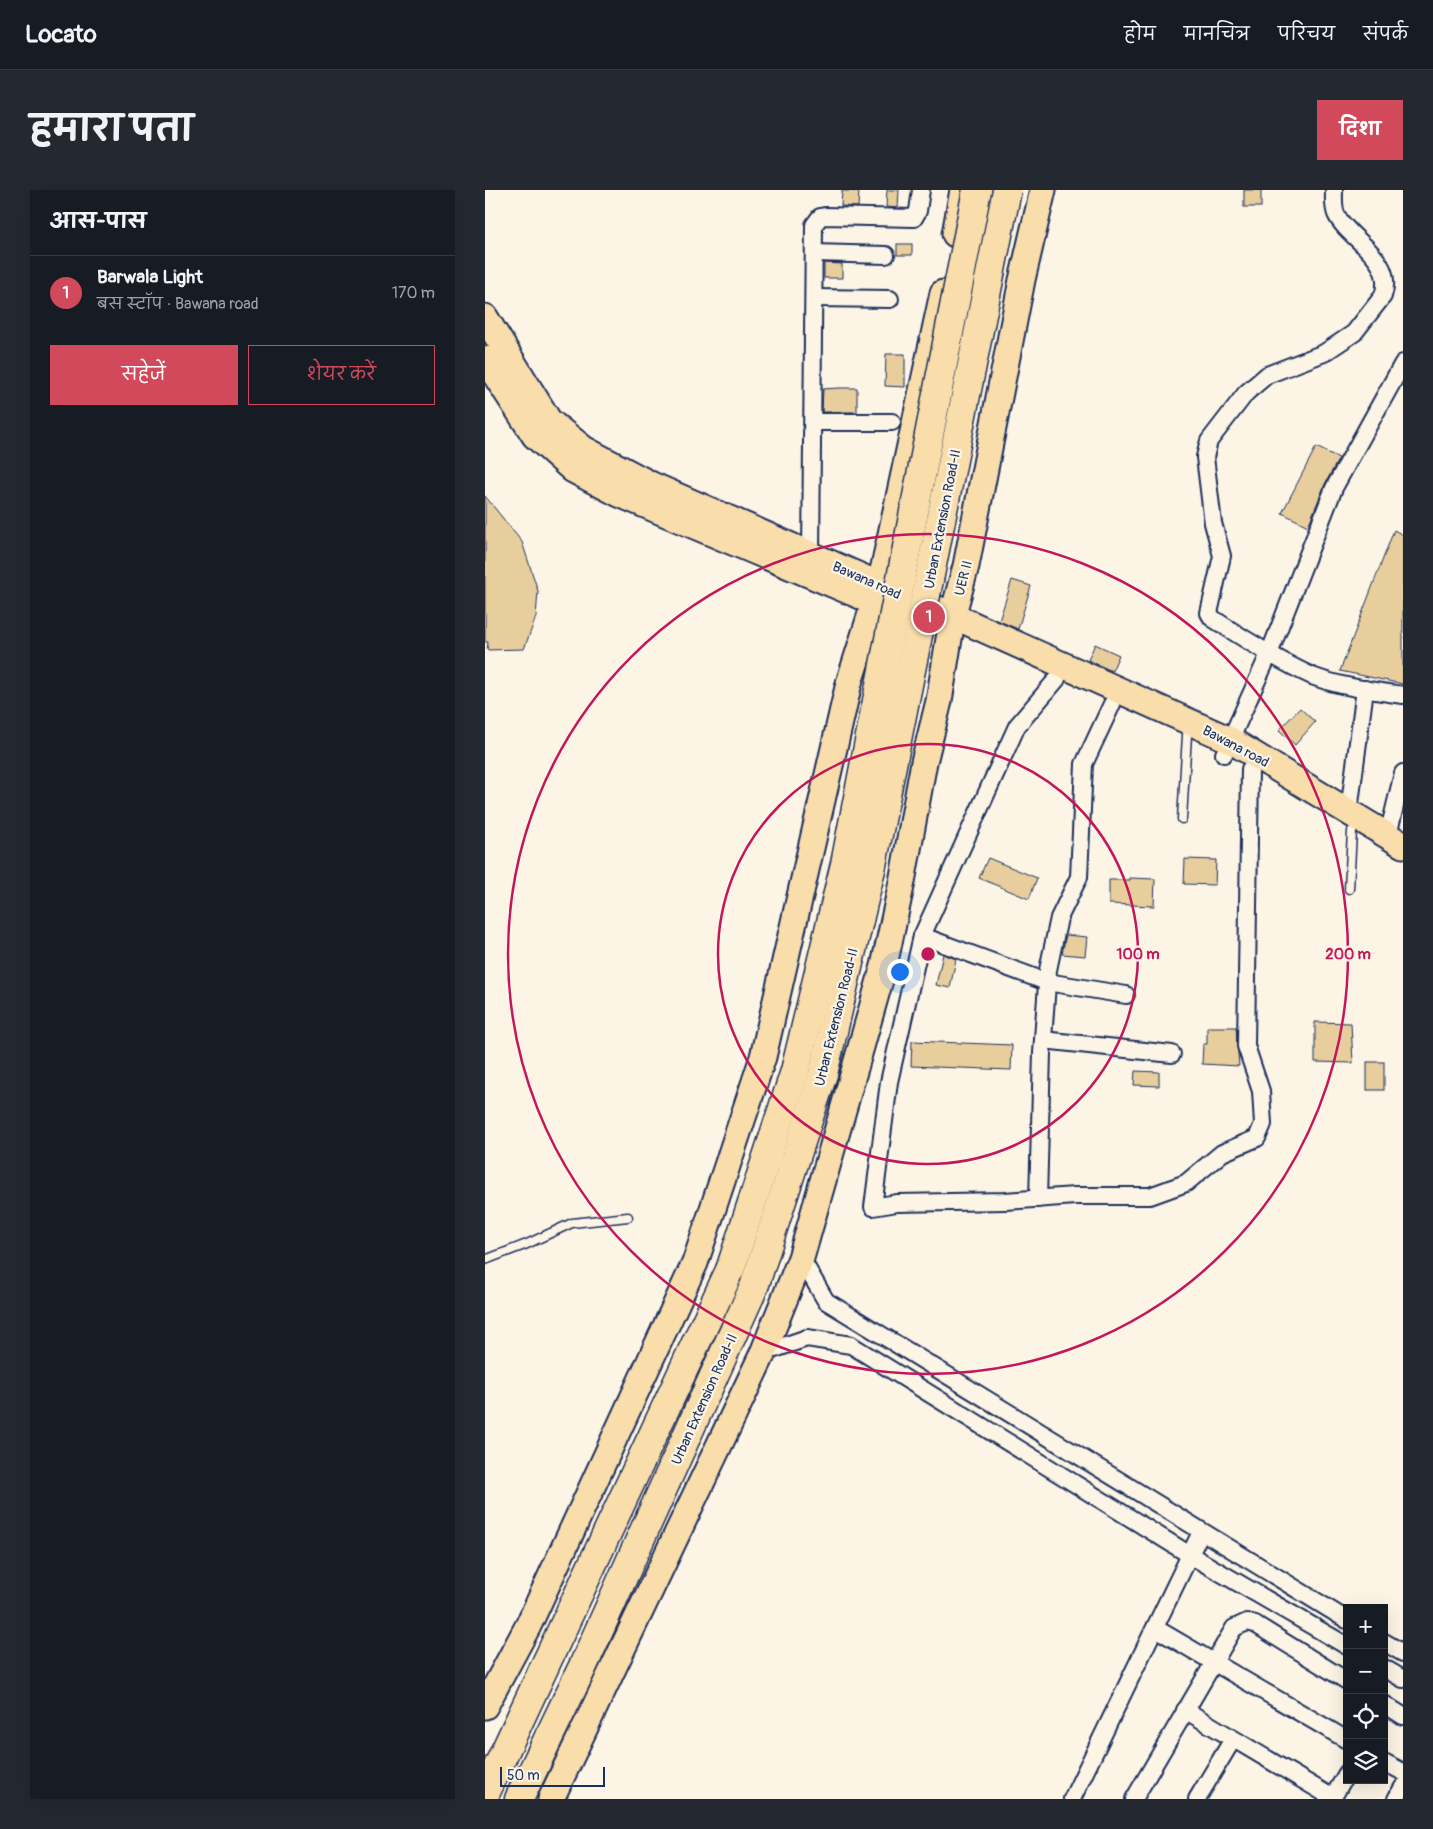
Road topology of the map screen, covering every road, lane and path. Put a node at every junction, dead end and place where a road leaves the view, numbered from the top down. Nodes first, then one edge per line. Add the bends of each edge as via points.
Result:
1 (921, 190) edge
2 (963, 190) edge
3 (977, 190) edge
4 (1007, 190) edge
5 (1043, 190) edge
6 (1334, 190) edge
7 (814, 253) junction
8 (886, 255) dead end
9 (814, 298) junction
10 (890, 299) dead end
11 (485, 318) edge
12 (485, 359) edge
13 (1403, 363) edge
14 (813, 422) junction
15 (892, 422) dead end
16 (811, 555) junction
17 (877, 593) junction
18 (952, 622) junction
19 (1269, 654) junction
20 (1057, 679) junction
21 (1365, 689) junction
22 (1403, 695) edge
23 (1112, 704) junction
24 (1187, 735) junction
25 (1227, 747) junction
26 (1250, 769) junction
27 (1403, 773) edge
28 (1181, 819) dead end
29 (1351, 821) junction
30 (1395, 840) edge
31 (1403, 864) edge
32 (1349, 890) dead end
33 (922, 936) junction
34 (1047, 982) junction
35 (1126, 995) dead end
36 (1043, 1040) junction
37 (1172, 1054) dead end
38 (1038, 1199) junction
39 (627, 1217) dead end
40 (801, 1258) junction
41 (485, 1260) edge
42 (763, 1353) junction
43 (1201, 1532) junction
44 (1190, 1555) junction
45 (1343, 1618) edge
46 (1155, 1628) junction
47 (1343, 1644) edge
48 (1388, 1644) edge
49 (1403, 1653) edge
50 (1212, 1663) junction
51 (1388, 1670) edge
52 (1343, 1679) edge
53 (1403, 1679) edge
54 (485, 1706) edge
55 (1388, 1707) edge
56 (1185, 1710) junction
57 (1403, 1716) edge
58 (1233, 1739) junction
59 (1345, 1739) edge
60 (1388, 1764) edge
61 (1403, 1772) edge
62 (1343, 1779) edge
63 (1403, 1787) edge
64 (485, 1794) edge
65 (519, 1799) edge
66 (551, 1799) edge
67 (1071, 1799) edge
68 (1134, 1799) edge
69 (1197, 1799) edge
70 (1332, 1799) edge
71 (1396, 1799) edge

1 - 7 street via 914,218 820,217 815,225
2 - 17 main road
3 - 64 highway, Urban Extension Road-II, bridge via 845,864 795,1071 730,1270
4 - 65 highway, Urban Extension Road-II, bridge via 872,864 823,1074 754,1287 583,1666
5 - 18 main road, UER II
6 - 19 street via 1337,217 1377,260 1385,281 1383,296 1354,333 1324,353 1267,375 1247,393 1205,448 1213,523 1222,556 1209,613
7 - 8 street
7 - 9 street
9 - 10 street
9 - 14 street
11 - 16 main road, Bawana road via 549,422 584,449 652,486
12 - 17 main road, Bawana road via 526,425 573,470 619,494
13 - 19 street via 1334,488
14 - 15 street
14 - 16 street
16 - 17 main road, Bawana road
17 - 18 main road, Bawana road
17 - 54 main road via 849,683 763,1057 695,1263 528,1626
18 - 20 main road, Bawana road
18 - 25 main road, Bawana road
18 - 40 main road, UER II via 939,701 884,966
19 - 21 street via 1313,676
19 - 25 street
20 - 23 main road, Bawana road
20 - 33 street via 1017,726
21 - 22 street
21 - 29 street
23 - 24 main road, Bawana road
23 - 34 street via 1084,764 1079,877 1059,918
24 - 25 main road, Bawana road
24 - 28 lane
25 - 26 main road, Bawana road
25 - 29 main road, Bawana road
26 - 29 main road, Bawana road
26 - 38 street via 1246,1046 1260,1083 1261,1132 1251,1142 1223,1153 1186,1183 1160,1194
27 - 30 street
29 - 30 main road, Bawana road
29 - 31 main road, Bawana road
29 - 32 lane
33 - 34 street
33 - 38 street via 889,1082 873,1207 897,1203
34 - 35 street
34 - 36 street
36 - 37 street
36 - 38 street
39 - 41 lane via 572,1223
40 - 42 main road, UER II
40 - 43 street via 825,1301
42 - 44 street via 807,1338 851,1345
42 - 66 main road, UER II
43 - 44 street
43 - 45 street
44 - 46 street
44 - 47 street
46 - 50 street
46 - 67 street
48 - 49 street
50 - 52 street via 1234,1628 1247,1622
50 - 56 street
50 - 59 street
51 - 53 street
55 - 57 street
56 - 58 street
56 - 68 street
58 - 69 street
58 - 70 street
60 - 61 street
62 - 70 street
63 - 71 street

